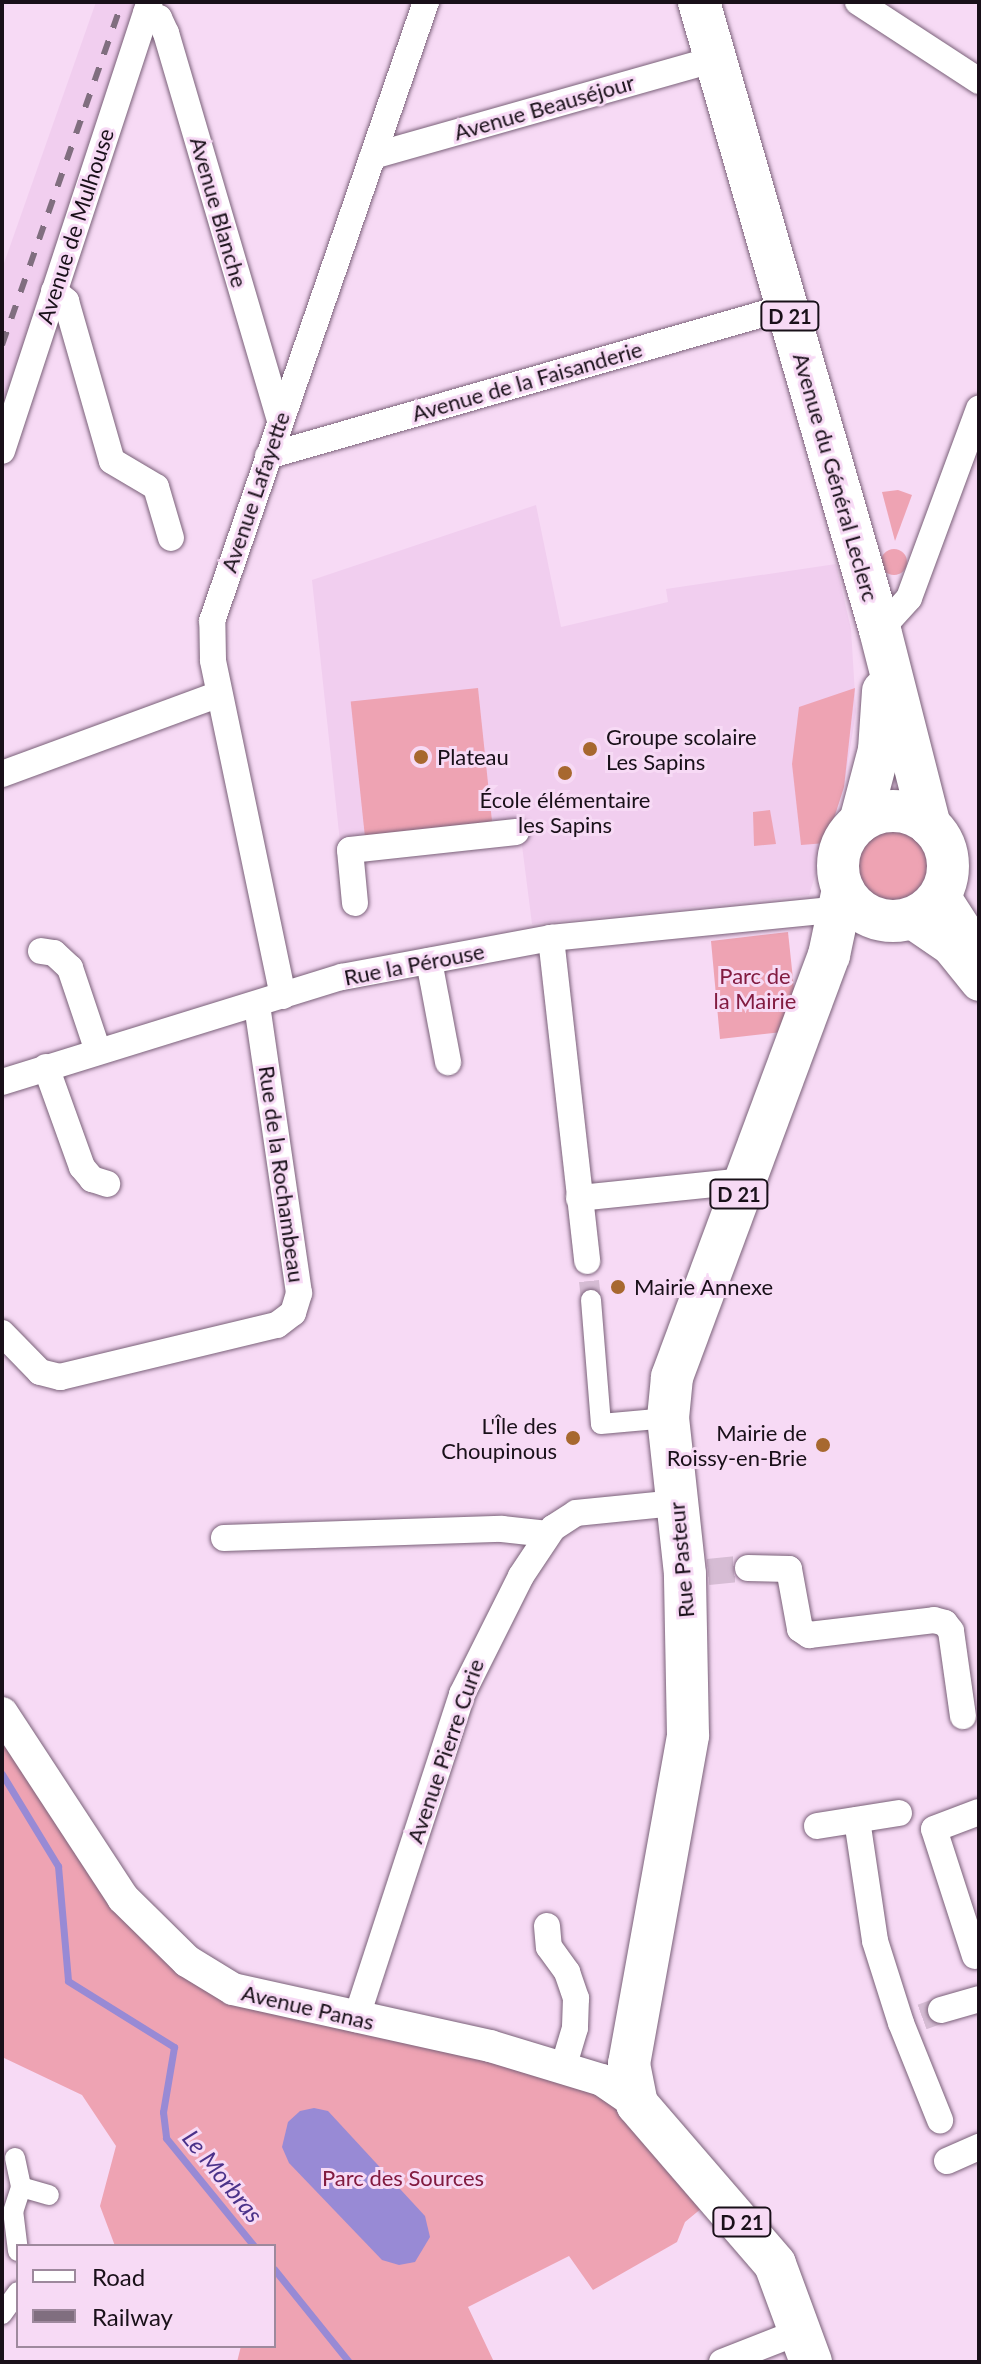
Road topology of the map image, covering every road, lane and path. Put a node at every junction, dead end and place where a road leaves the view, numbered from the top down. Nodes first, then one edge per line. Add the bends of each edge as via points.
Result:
1 (426, 2) edge
2 (699, 2) edge
3 (858, 2) edge
4 (148, 8) edge
5 (715, 59) junction
6 (979, 81) edge
7 (373, 156) junction
8 (54, 291) junction
9 (787, 307) junction
10 (280, 421) junction
11 (977, 426) edge
12 (2, 451) edge
13 (268, 456) junction
14 (171, 538) dead end
15 (880, 630) junction
16 (219, 694) junction
17 (2, 774) edge
18 (860, 822) junction
19 (930, 826) junction
20 (516, 832) dead end
21 (941, 894) junction
22 (841, 899) junction
23 (355, 903) dead end
24 (909, 919) junction
25 (551, 938) junction
26 (969, 939) edge
27 (41, 951) dead end
28 (429, 961) junction
29 (979, 983) edge
30 (283, 996) junction
31 (257, 1005) junction
32 (98, 1051) junction
33 (448, 1062) dead end
34 (46, 1067) junction
35 (2, 1082) edge
36 (744, 1181) junction
37 (107, 1184) dead end
38 (579, 1198) junction
39 (589, 1281) joint
40 (2, 1333) edge
41 (668, 1418) junction
42 (677, 1503) junction
43 (548, 1534) junction
44 (224, 1538) dead end
45 (748, 1568) tunnel mouth
46 (2, 1713) edge
47 (963, 1716) dead end
48 (979, 1812) edge
49 (899, 1813) dead end
50 (857, 1820) junction
51 (817, 1826) dead end
52 (547, 1926) dead end
53 (975, 1956) dead end
54 (979, 1999) edge
55 (921, 2017) junction
56 (356, 2019) junction
57 (563, 2068) junction
58 (616, 2072) junction
59 (940, 2120) dead end
60 (979, 2147) edge
61 (15, 2158) dead end
62 (947, 2161) dead end
63 (21, 2187) junction
64 (49, 2195) dead end
65 (17, 2244) edge
66 (16, 2295) edge
67 (2, 2314) edge
68 (806, 2346) edge
69 (722, 2362) edge

1 - 7 street, Avenue Lafayette
2 - 5 main road, Avenue du Général Leclerc / D 21
3 - 6 street
4 - 8 street, Avenue de Mulhouse
4 - 10 street, Avenue Blanche via 166,33
5 - 7 street, Avenue Beauséjour
5 - 9 main road, Avenue du Général Leclerc / D 21
7 - 10 street, Avenue Lafayette
8 - 12 street, Avenue de Mulhouse
8 - 14 street via 66,301 112,461 156,487
9 - 13 street, Avenue de la Faisanderie
9 - 15 main road, Avenue du Général Leclerc / D 21
10 - 13 street, Avenue Lafayette
11 - 15 street via 909,598
13 - 16 street, Avenue Lafayette via 214,609 211,641
15 - 18 main road, Avenue du Général Leclerc / D 21 via 882,731
15 - 19 main road, Avenue du Général Leclerc / D 21
16 - 17 street
16 - 30 street, Avenue Lafayette
18 - 19 main road via 896,811
18 - 22 main road via 841,849
19 - 21 main road via 947,858
20 - 23 street via 350,850
21 - 24 main road
21 - 26 main road
22 - 24 main road via 867,915
22 - 25 street, Rue la Pérouse
22 - 36 main road, Rue Pasteur / D 21 via 829,955
24 - 26 main road
25 - 28 street, Rue la Pérouse
25 - 38 street
26 - 29 main road
27 - 32 street via 54,953 70,968
28 - 30 street, Rue la Pérouse via 342,977
28 - 33 street
30 - 31 street, Rue la Pérouse
31 - 32 street, Rue la Pérouse
31 - 40 street, Rue de la Rochambeau via 299,1293 293,1313 277,1325 60,1377 40,1372
32 - 34 street, Rue la Pérouse
34 - 35 street, Rue la Pérouse
34 - 37 street via 82,1167 94,1180
36 - 38 street
36 - 41 main road, Rue Pasteur / D 21 via 678,1357
38 - 39 street
39 - 41 street via 601,1424
41 - 42 main road, Rue Pasteur / D 21
42 - 43 street, Avenue Pierre Curie via 581,1511
42 - 58 main road, Rue Pasteur / D 21 via 697,1573 685,1767
43 - 44 street via 502,1529
43 - 56 street, Avenue Pierre Curie via 493,1623 462,1694
45 - 47 street via 789,1569 800,1629 809,1635 945,1623 951,1631
46 - 56 street, Avenue Panas via 107,1874 152,1931 233,1989
48 - 53 street via 934,1829
49 - 50 street
50 - 51 street
50 - 55 street via 875,1941
52 - 57 street via 553,1956 567,1972 576,1998 575,2028
54 - 55 street
55 - 59 street
56 - 57 street, Avenue Panas via 490,2046
57 - 58 street, Avenue Panas
58 - 68 main road, Rue Pasteur / D 21 via 637,2104 775,2264
60 - 62 street
61 - 63 street
63 - 64 street
63 - 65 street via 13,2212
66 - 67 street
68 - 69 street

